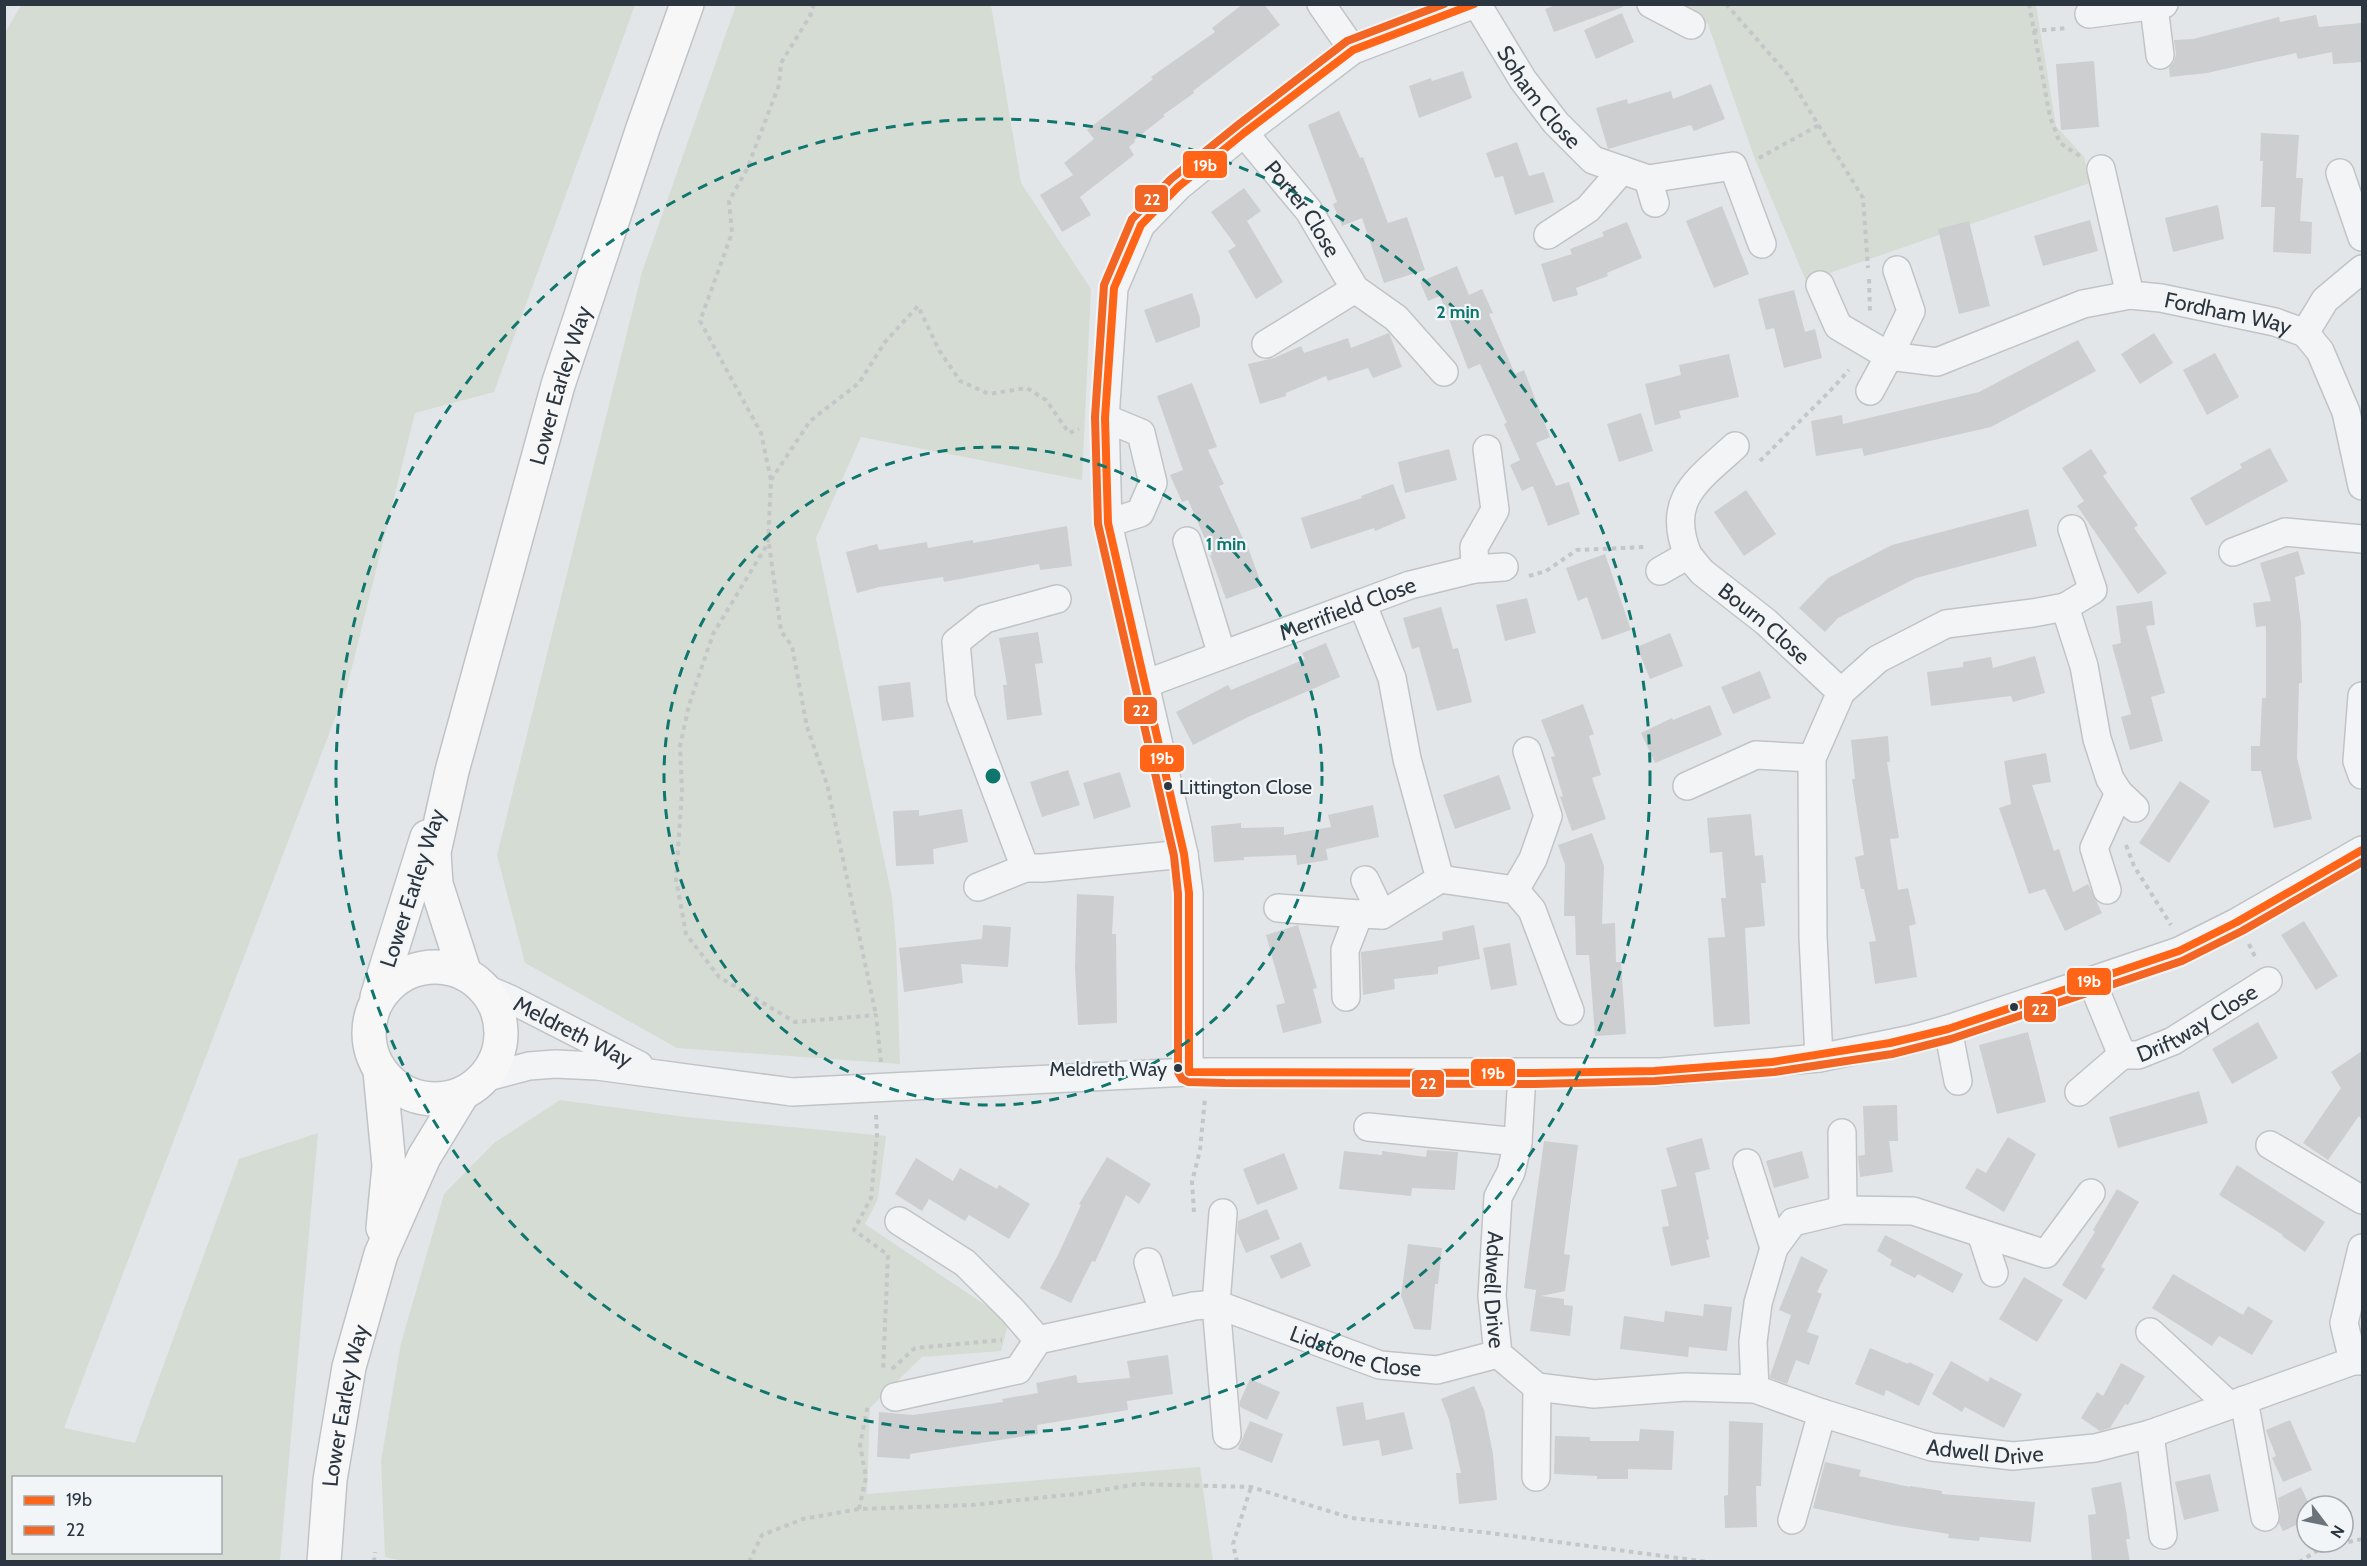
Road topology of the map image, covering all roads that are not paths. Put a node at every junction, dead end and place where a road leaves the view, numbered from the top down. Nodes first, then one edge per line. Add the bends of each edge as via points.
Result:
1 (687, 4) edge
2 (1321, 4) edge
3 (1476, 4) edge
4 (1651, 4) edge
5 (2159, 6) edge
6 (2089, 14) dead end
7 (1691, 25) dead end
8 (1353, 50) junction
9 (2160, 55) dead end
10 (1244, 133) junction
11 (1622, 170) junction
12 (2101, 170) road end
13 (2340, 173) dead end
14 (1548, 236) dead end
15 (2362, 237) edge
16 (1762, 244) dead end
17 (2362, 269) edge
18 (1897, 270) dead end
19 (1820, 285) dead end
20 (1355, 289) junction
21 (2130, 295) junction
22 (2304, 333) junction
23 (1266, 344) dead end
24 (1879, 350) junction
25 (1444, 372) dead end
26 (1870, 391) dead end
27 (1106, 424) junction
28 (1735, 446) dead end
29 (1486, 449) dead end
30 (2362, 486) edge
31 (1108, 523) junction
32 (2072, 529) dead end
33 (2362, 539) edge
34 (1187, 541) dead end
35 (1684, 545) junction
36 (2233, 552) dead end
37 (1504, 567) road end
38 (1475, 569) junction
39 (1660, 571) dead end
40 (1057, 599) dead end
41 (1362, 603) junction
42 (2065, 607) junction
43 (1222, 655) junction
44 (1145, 684) junction
45 (1841, 692) junction
46 (2362, 696) edge
47 (1527, 751) dead end
48 (1812, 758) junction
49 (452, 771) junction
50 (2362, 775) edge
51 (1687, 786) dead end
52 (1184, 855) junction
53 (2360, 859) edge
54 (1025, 868) junction
55 (1440, 879) junction
56 (1365, 880) dead end
57 (978, 886) dead end
58 (1515, 890) junction
59 (2107, 890) dead end
60 (1278, 908) dead end
61 (1371, 915) junction
62 (475, 981) junction
63 (2268, 981) road end
64 (2092, 982) junction
65 (1346, 997) dead end
66 (374, 1005) junction
67 (1570, 1011) dead end
68 (1948, 1029) junction
69 (2122, 1055) junction
70 (1820, 1058) junction
71 (380, 1071) junction
72 (1189, 1072) junction
73 (1522, 1074) junction
74 (662, 1076) junction
75 (1958, 1081) dead end
76 (474, 1086) junction
77 (2079, 1092) dead end
78 (1368, 1127) dead end
79 (1842, 1133) dead end
80 (1518, 1142) junction
81 (2270, 1145) dead end
82 (1747, 1163) dead end
83 (2091, 1193) dead end
84 (2362, 1200) edge
85 (1843, 1210) junction
86 (1223, 1212) dead end
87 (899, 1221) dead end
88 (1981, 1233) junction
89 (1774, 1248) junction
90 (2362, 1248) edge
91 (381, 1254) junction
92 (1148, 1262) dead end
93 (1994, 1273) dead end
94 (1216, 1304) junction
95 (1163, 1312) junction
96 (2150, 1332) dead end
97 (1038, 1340) junction
98 (1498, 1354) junction
99 (2358, 1361) edge
100 (889, 1387) road end
101 (1537, 1387) junction
102 (1755, 1389) junction
103 (2237, 1403) junction
104 (1822, 1413) junction
105 (2150, 1434) junction
106 (1227, 1435) dead end
107 (1536, 1478) dead end
108 (2265, 1517) dead end
109 (1792, 1520) dead end
110 (2163, 1535) dead end
111 (324, 1562) edge

1 - 49 main road, Lower Earley Way via 558,385
2 - 8 street
3 - 8 street
3 - 11 street, Soham Close via 1523,80 1556,123 1593,160
4 - 7 street
5 - 6 street
5 - 9 street
8 - 10 street
10 - 20 street, Porter Close via 1309,211
10 - 27 street via 1178,187 1141,225 1114,288
11 - 14 street via 1588,209
11 - 16 street, Soham Close via 1652,191 1733,166
12 - 21 street
13 - 15 street
17 - 22 street via 2325,300
18 - 24 street via 1911,311
19 - 24 street, Fordham Way via 1838,326
20 - 23 street
20 - 25 street, Porter Close via 1396,318
21 - 22 street, Fordham Way via 2275,322
21 - 24 street, Fordham Way via 2083,304 1937,362
22 - 30 street, Fordham Way via 2320,351 2346,412
24 - 26 street
27 - 31 street
27 - 31 street via 1141,433 1153,483 1140,513
28 - 35 street via 1694,483 1680,512
29 - 38 street via 1495,510 1474,547
31 - 44 street
32 - 42 street via 2092,590
33 - 36 street via 2285,532
34 - 43 street
35 - 39 street
35 - 45 street, Bourn Close via 1702,572 1766,622
37 - 38 street, Merrifield Close
38 - 41 street, Merrifield Close via 1410,585
40 - 54 street via 985,619 944,641 961,698
41 - 43 street, Merrifield Close
41 - 55 street via 1392,678 1407,759
42 - 45 street via 1946,624 1878,659
42 - 59 street via 2084,666 2097,739 2110,779 2127,801 2094,848
43 - 44 street, Merrifield Close
44 - 52 street
45 - 48 street
46 - 50 street via 2357,761
47 - 58 street via 1548,816 1533,859
48 - 51 street via 1756,755
48 - 70 street via 1813,938
49 - 62 main road, Lower Earley Way via 434,852 436,884
49 - 66 main road, Lower Earley Way via 421,853
52 - 54 street
52 - 72 street via 1189,893
53 - 64 street, Meldreth Way via 2179,951
54 - 57 street
55 - 58 street
55 - 61 street
56 - 61 street
58 - 67 street via 1532,910
60 - 61 street
61 - 65 street via 1345,950
62 - 66 main road via 454,969 427,967 402,975
62 - 74 street, Meldreth Way
62 - 76 main road via 496,1007 501,1027 496,1058
63 - 69 street, Driftway Close via 2173,1041 2138,1055
64 - 68 street, Meldreth Way
64 - 69 street, Driftway Close
66 - 71 main road via 368,1026 370,1049
68 - 70 street, Meldreth Way
68 - 75 street
69 - 77 street, Driftway Close
70 - 73 street, Meldreth Way via 1661,1072
71 - 76 main road via 406,1093 429,1099 450,1098
71 - 91 main road, Lower Earley Way via 389,1166
72 - 73 street, Meldreth Way
72 - 74 street, Meldreth Way via 792,1092
73 - 80 street, Adwell Drive
74 - 76 street, Meldreth Way via 555,1064 529,1066
76 - 91 main road, Lower Earley Way via 424,1157
78 - 80 street
79 - 85 street
80 - 98 street, Adwell Drive via 1511,1172 1498,1197 1492,1296
81 - 84 street
82 - 89 street
83 - 88 street via 2046,1254
85 - 88 street via 1913,1211
85 - 89 street via 1793,1222
86 - 94 street
87 - 97 street via 965,1263
88 - 93 street
89 - 102 street via 1758,1302 1753,1342
90 - 99 street via 2344,1323
91 - 111 main road, Lower Earley Way via 349,1367 330,1480
92 - 95 street
94 - 95 street, Lidstone Close
94 - 98 street, Lidstone Close via 1380,1365 1437,1370
94 - 106 street
95 - 97 street, Lidstone Close
96 - 103 street
97 - 100 street via 1017,1370
98 - 101 street, Adwell Drive
99 - 103 street, Adwell Drive
101 - 102 street, Adwell Drive via 1594,1394 1684,1387
101 - 107 street
102 - 104 street, Adwell Drive
103 - 105 street, Adwell Drive
103 - 108 street
104 - 105 street, Adwell Drive via 1932,1447 2013,1456 2095,1448
104 - 109 street
105 - 110 street

